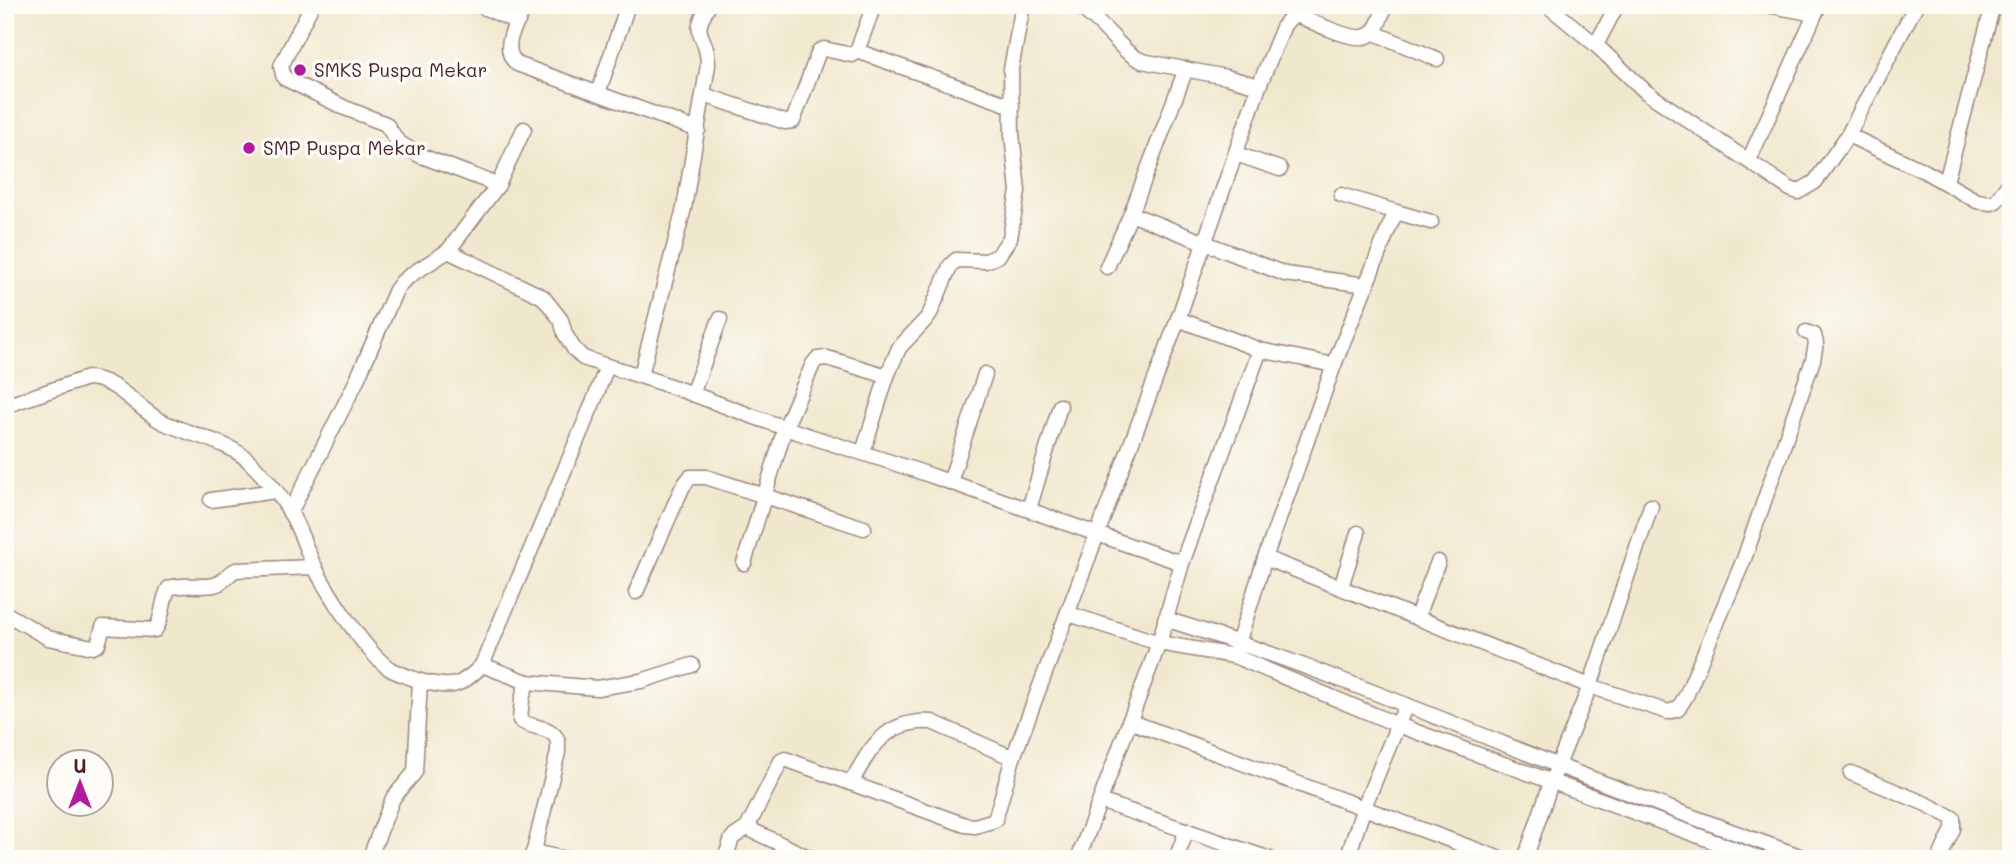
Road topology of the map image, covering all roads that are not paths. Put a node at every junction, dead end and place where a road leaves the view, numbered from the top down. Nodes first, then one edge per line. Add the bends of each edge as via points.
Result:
1 (312, 5) edge
2 (479, 5) edge
3 (527, 5) edge
4 (628, 5) edge
5 (709, 5) edge
6 (874, 5) edge
7 (1023, 5) edge
8 (1078, 5) edge
9 (1385, 5) edge
10 (1547, 5) edge
11 (1617, 5) edge
12 (1767, 5) edge
13 (1916, 5) edge
14 (1993, 5) edge
15 (1817, 10) edge
16 (517, 22) junction
17 (1372, 32) junction
18 (1596, 45) junction
19 (857, 51) junction
20 (1437, 59) dead end
21 (1186, 69) junction
22 (1259, 86) junction
23 (598, 93) junction
24 (704, 95) junction
25 (1012, 106) junction
26 (524, 129) dead end
27 (698, 130) junction
28 (1847, 135) junction
29 (1236, 154) junction
30 (1749, 160) junction
31 (1280, 169) dead end
32 (2011, 181) edge
33 (1946, 182) junction
34 (498, 186) junction
35 (1341, 195) dead end
36 (1396, 212) junction
37 (1131, 214) junction
38 (1431, 222) dead end
39 (1205, 243) junction
40 (448, 251) junction
41 (1107, 267) dead end
42 (1367, 285) junction
43 (720, 319) dead end
44 (1178, 319) junction
45 (1806, 332) dead end
46 (1260, 350) junction
47 (1334, 365) junction
48 (607, 366) junction
49 (985, 374) dead end
50 (641, 375) junction
51 (887, 376) junction
52 (692, 394) junction
53 (1059, 405) dead end
54 (5, 406) edge
55 (785, 428) junction
56 (863, 452) junction
57 (950, 482) junction
58 (275, 491) junction
59 (764, 497) junction
60 (211, 500) dead end
61 (1651, 506) dead end
62 (1029, 509) junction
63 (290, 513) junction
64 (864, 527) dead end
65 (1358, 533) dead end
66 (1096, 535) junction
67 (1265, 558) junction
68 (744, 562) dead end
69 (1438, 562) dead end
70 (1182, 563) junction
71 (315, 567) junction
72 (1341, 587) junction
73 (636, 592) dead end
74 (5, 614) edge
75 (1069, 614) junction
76 (1417, 616) junction
77 (1165, 619) junction
78 (1240, 642) junction
79 (1159, 643) junction
80 (1234, 656) junction
81 (692, 665) dead end
82 (482, 666) junction
83 (420, 681) junction
84 (527, 682) junction
85 (1590, 686) junction
86 (1406, 705) junction
87 (1129, 721) junction
88 (1398, 725) junction
89 (1013, 758) junction
90 (1558, 765) junction
91 (1851, 773) dead end
92 (1552, 780) junction
93 (851, 783) junction
94 (1100, 801) junction
95 (1364, 807) junction
96 (747, 828) junction
97 (1187, 830) junction
98 (1761, 842) junction
99 (533, 855) edge
100 (1269, 858) edge
101 (1758, 858) edge
102 (369, 859) edge
103 (567, 859) edge
104 (725, 859) edge
105 (811, 859) edge
106 (1078, 859) edge
107 (1176, 859) edge
108 (1347, 859) edge
109 (1501, 859) edge
110 (1525, 859) edge
111 (1808, 859) edge
112 (1939, 859) edge

1 - 34 street via 281,66 284,78 386,124 398,142 419,155
2 - 16 street
3 - 16 street
4 - 23 street
5 - 24 street via 698,23 708,52
6 - 19 street
7 - 25 street via 1011,69
8 - 21 street via 1131,56
9 - 17 street
10 - 18 street
11 - 18 street
12 - 15 street
13 - 28 street
14 - 33 street
15 - 30 street
16 - 23 street via 508,51 517,65
17 - 20 street
17 - 22 street via 1362,38 1348,36 1292,17 1284,25
18 - 30 street via 1646,92
19 - 24 street via 852,55 824,48 819,51 793,121
19 - 25 street
21 - 22 street
21 - 37 street
22 - 29 street
23 - 27 street
24 - 27 street
25 - 51 street via 1018,191 1010,238 998,256 986,261 956,260 950,265 929,316 899,348
26 - 34 street
27 - 50 street via 684,208
28 - 30 street via 1815,182 1798,192
28 - 33 street
29 - 31 street
29 - 39 street
32 - 33 street via 1991,203 1969,198
34 - 40 street
35 - 36 street
36 - 38 street
36 - 42 street
37 - 39 street
37 - 41 street
39 - 42 street via 1284,274
39 - 44 street
40 - 48 street via 543,298 554,308 574,349 583,358
40 - 63 street via 396,290
42 - 47 street
43 - 52 street
44 - 46 street
44 - 66 street
45 - 85 street via 1814,335 1816,343 1812,360 1744,559 1686,696 1678,709 1668,712
46 - 47 street
46 - 70 street
47 - 67 street
48 - 50 street
48 - 82 street
49 - 57 street
50 - 52 street
51 - 55 street via 817,359
51 - 56 street
52 - 55 street
53 - 62 street
54 - 58 street via 87,378 107,381 141,409 247,460
55 - 56 street
55 - 59 street
56 - 57 street
57 - 62 street
58 - 60 street
58 - 63 street
59 - 64 street
59 - 68 street
59 - 73 street via 706,477 690,477
61 - 85 street
62 - 66 street
63 - 71 street
65 - 72 street
66 - 70 street
66 - 75 street
67 - 72 street
67 - 78 street
69 - 76 street
70 - 77 street
71 - 74 street via 236,570 215,585 169,588 155,630 103,627 93,647 48,638
71 - 83 street via 374,653 390,668
72 - 76 street
75 - 79 street
75 - 89 street
76 - 85 street
77 - 78 street
77 - 79 street
78 - 80 street
78 - 86 street
79 - 80 street
79 - 87 street
80 - 88 street
81 - 84 street via 641,681 597,688
82 - 83 street via 460,684
82 - 84 street
83 - 102 street via 415,772 389,805
84 - 99 street via 520,720 550,730 558,741
85 - 90 street
86 - 88 street
86 - 90 street
87 - 94 street
87 - 95 street
88 - 92 street
88 - 95 street
89 - 93 street via 932,722 919,721 876,741
89 - 93 street via 995,820 975,826
90 - 92 street
90 - 98 street
91 - 112 street via 1952,818 1953,829
92 - 101 street
92 - 110 street
93 - 96 street via 785,759
94 - 97 street
94 - 106 street
95 - 108 street
95 - 109 street
96 - 104 street via 732,838
96 - 105 street
97 - 100 street
97 - 107 street
98 - 101 street
98 - 111 street
99 - 103 street

